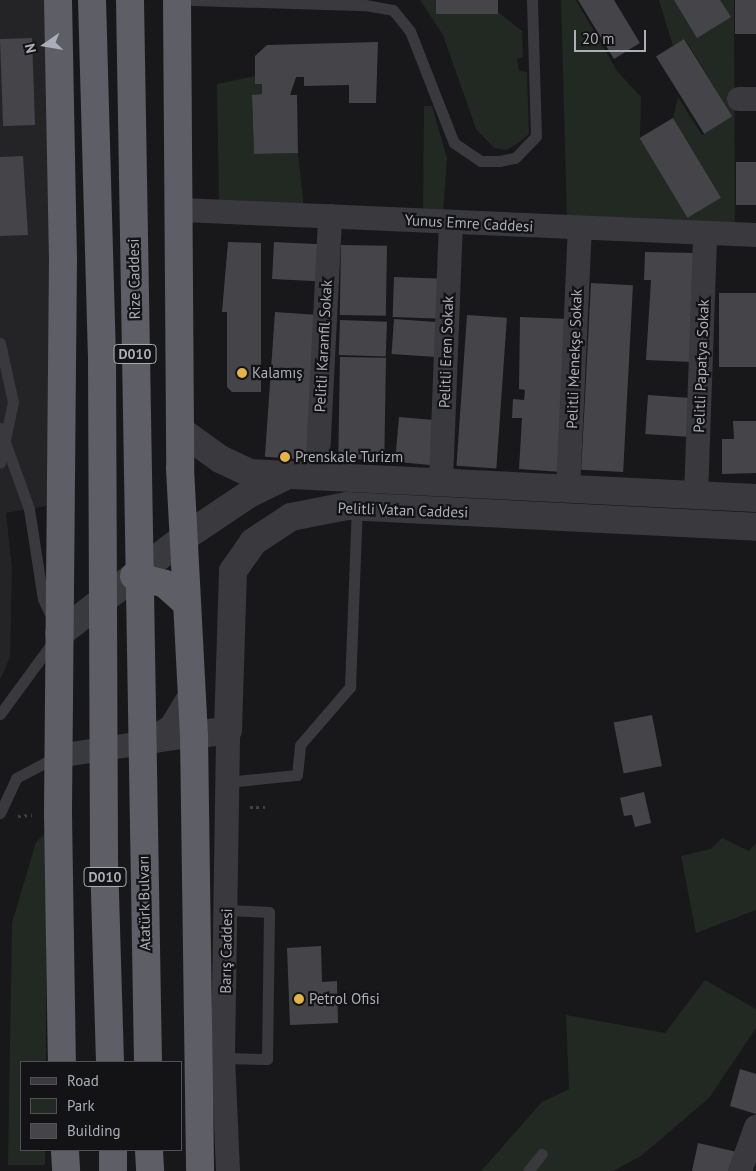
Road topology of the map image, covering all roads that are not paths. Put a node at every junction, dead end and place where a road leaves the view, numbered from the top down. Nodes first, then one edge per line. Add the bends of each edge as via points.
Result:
1 (58, 0) edge
2 (92, 0) edge
3 (130, 0) edge
4 (177, 0) edge
5 (192, 0) edge
6 (532, 0) edge
7 (182, 210) junction
8 (330, 216) junction
9 (451, 222) junction
10 (580, 229) junction
11 (705, 235) junction
12 (756, 235) edge
13 (0, 343) edge
14 (0, 428) edge
15 (180, 430) junction
16 (8, 443) junction
17 (0, 463) edge
18 (284, 477) junction
19 (317, 477) junction
20 (441, 482) junction
21 (568, 490) junction
22 (696, 497) junction
23 (756, 498) edge
24 (357, 506) junction
25 (756, 527) edge
26 (182, 539) junction
27 (134, 576) junction
28 (185, 602) junction
29 (59, 634) junction
30 (192, 694) junction
31 (141, 708) joint
32 (0, 714) edge
33 (228, 730) junction
34 (194, 735) junction
35 (143, 743) junction
36 (58, 756) junction
37 (226, 782) junction
38 (0, 813) edge
39 (227, 910) junction
40 (223, 1058) junction
41 (62, 1061) edge
42 (110, 1061) edge
43 (148, 1061) edge
44 (756, 1127) edge
45 (65, 1151) edge
46 (113, 1151) edge
47 (149, 1151) edge
48 (542, 1154) dead end
49 (66, 1171) edge
50 (113, 1171) edge
51 (150, 1171) edge
52 (200, 1171) edge
53 (228, 1171) edge
54 (528, 1171) edge
55 (740, 1171) edge

1 - 29 highway via 63,258
2 - 42 highway, D010 via 102,358 103,691
3 - 31 highway, Rize Caddesi / D010
4 - 7 highway
5 - 6 lane via 365,5 392,10 410,31 454,143 481,161 515,158 536,136
7 - 8 street, Yunus Emre Caddesi
7 - 15 highway
8 - 9 street, Yunus Emre Caddesi
8 - 19 street, Pelitli Karanfil Sokak
9 - 10 street, Yunus Emre Caddesi
9 - 20 street, Pelitli Eren Sokak
10 - 11 street, Yunus Emre Caddesi
10 - 21 street, Pelitli Menekşe Sokak
11 - 12 street, Yunus Emre Caddesi
11 - 22 street, Pelitli Papatya Sokak
13 - 16 lane via 13,402
14 - 16 lane
15 - 18 street, Pelitli Vatan Caddesi via 242,470
15 - 26 highway
16 - 17 lane
16 - 29 lane via 29,509 43,599
18 - 19 street, Pelitli Vatan Caddesi
18 - 26 street via 249,494
19 - 20 street, Pelitli Vatan Caddesi
20 - 21 street, Pelitli Vatan Caddesi
21 - 22 street, Pelitli Vatan Caddesi
22 - 23 street, Pelitli Vatan Caddesi
24 - 25 street, Pelitli Vatan Caddesi
24 - 33 street, Pelitli Vatan Caddesi via 316,510 283,521 252,542 233,571
24 - 37 lane via 350,687 300,745 297,775
26 - 27 street
26 - 28 highway
27 - 28 highway via 164,584
27 - 29 street
28 - 30 highway
29 - 32 lane via 33,664
29 - 36 highway
30 - 34 highway
30 - 35 street via 171,727
31 - 43 highway, Atatürk Bulvarı / D010
33 - 34 street
33 - 37 street, Barış Caddesi
34 - 35 street
34 - 52 highway
35 - 36 street
36 - 38 lane via 16,778
36 - 41 highway
37 - 39 street, Barış Caddesi
39 - 40 street, Barış Caddesi
39 - 40 lane via 269,912 267,1059
40 - 53 street, Barış Caddesi
44 - 55 street
45 - 49 highway
46 - 50 highway
47 - 51 highway
48 - 54 lane

